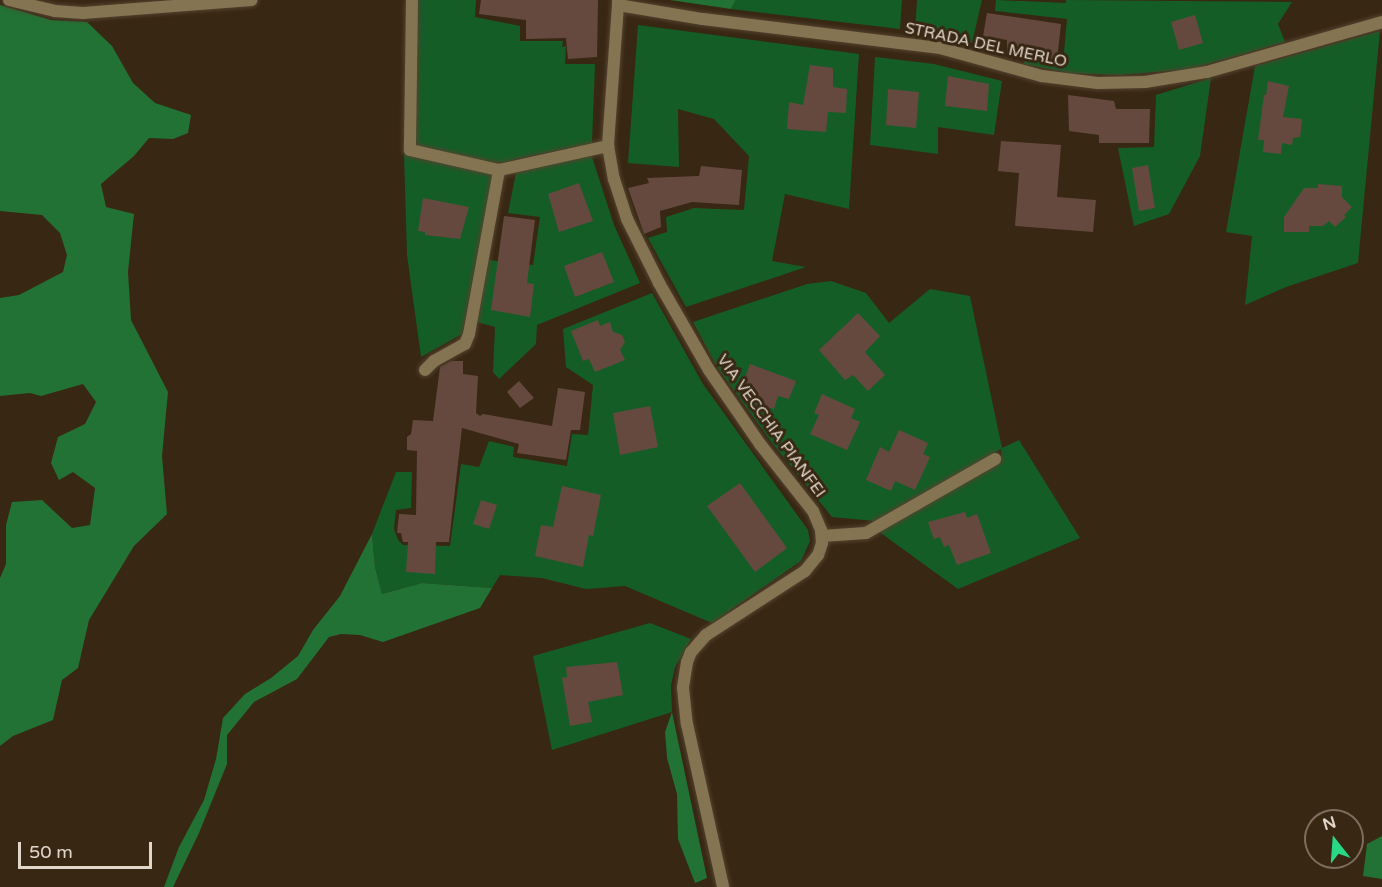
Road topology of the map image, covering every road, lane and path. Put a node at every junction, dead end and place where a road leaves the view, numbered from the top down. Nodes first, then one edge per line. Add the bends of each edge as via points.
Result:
1 (9, 0) edge
2 (251, 0) edge
3 (412, 0) edge
4 (618, 3) edge
5 (1382, 22) edge
6 (608, 146) junction
7 (499, 170) junction
8 (425, 370) dead end
9 (995, 459) dead end
10 (822, 536) junction
11 (723, 887) edge

1 - 2 street via 82,13
3 - 7 street via 410,150
4 - 5 street, STRADA DEL MERLO via 940,48 1041,76 1122,83 1207,72
4 - 6 street, VIA VECCHIA PIANFEI
6 - 7 street
6 - 10 street, VIA VECCHIA PIANFEI via 627,219 659,283 722,390 813,510
7 - 8 street via 465,344
9 - 10 street via 866,533
10 - 11 street via 818,555 805,571 706,635 687,662 685,712

